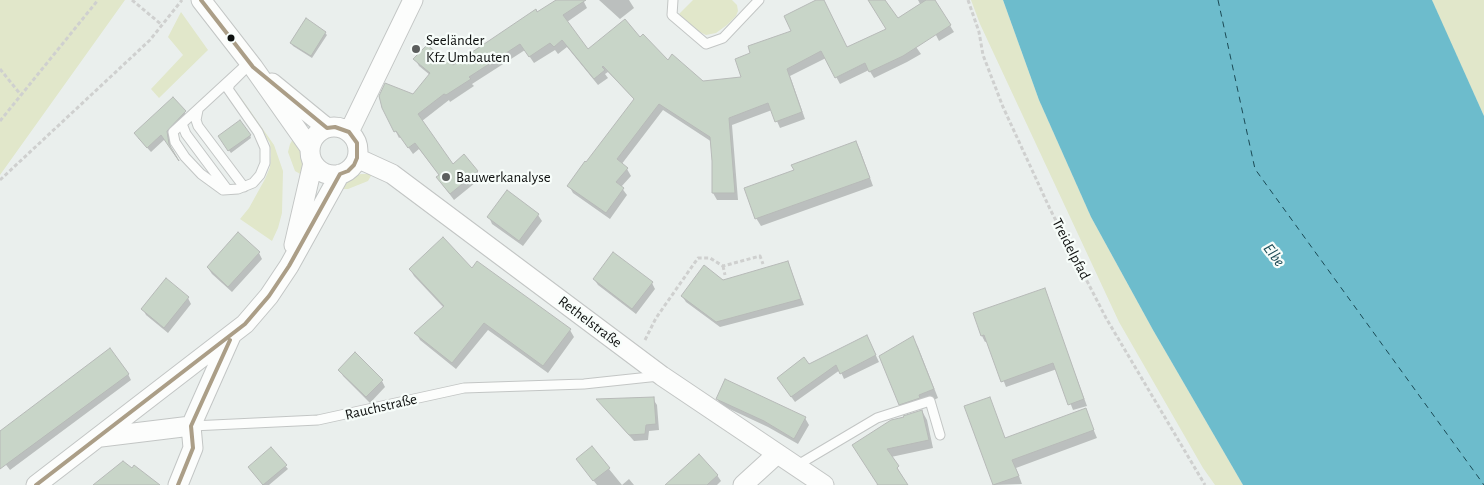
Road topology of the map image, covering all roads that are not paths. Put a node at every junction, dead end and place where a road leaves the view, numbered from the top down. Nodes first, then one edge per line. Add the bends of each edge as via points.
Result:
1 (201, 0) edge
2 (413, 0) edge
3 (673, 0) edge
4 (759, 0) edge
5 (251, 64) junction
6 (198, 110) junction
7 (182, 124) junction
8 (328, 128) junction
9 (349, 132) junction
10 (311, 155) junction
11 (357, 158) junction
12 (340, 174) junction
13 (244, 187) junction
14 (228, 189) junction
15 (289, 266) junction
16 (232, 335) junction
17 (662, 376) junction
18 (192, 426) junction
19 (940, 435) dead end
20 (99, 437) junction
21 (777, 454) junction
22 (796, 466) junction
23 (36, 485) edge
24 (178, 485) edge
25 (743, 485) edge
26 (824, 485) edge

1 - 5 street
2 - 9 street
3 - 4 lane via 672,16 706,44 723,38
5 - 6 lane
5 - 8 street
5 - 10 street
5 - 13 lane via 228,89 258,132 265,148 265,163 260,175
6 - 7 lane
6 - 13 lane via 198,126
7 - 14 lane via 186,134
7 - 14 lane via 173,136 185,158 223,190
8 - 9 street
8 - 10 street via 316,135
9 - 11 street via 357,144
10 - 12 street via 318,169 324,173
10 - 15 street
11 - 12 street via 348,171
11 - 17 street, Rethelstraße via 392,174
12 - 15 street
13 - 14 lane
15 - 16 street via 269,296
16 - 18 street
16 - 20 street
17 - 18 lane, Rauchstraße via 584,384 464,388 318,420
17 - 21 street, Rethelstraße
18 - 20 street, Rauchstraße
18 - 24 street via 193,448
19 - 22 lane via 930,401 876,418
20 - 23 street
21 - 22 street, Rethelstraße
21 - 25 street
22 - 26 street, Rethelstraße

